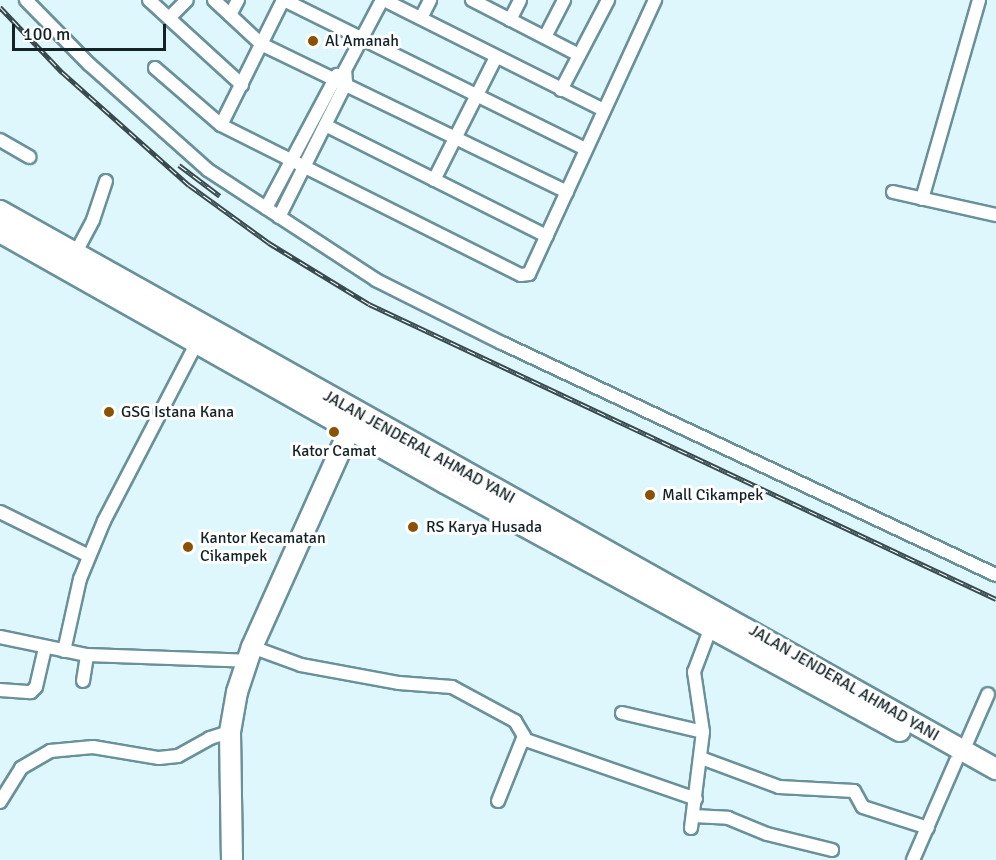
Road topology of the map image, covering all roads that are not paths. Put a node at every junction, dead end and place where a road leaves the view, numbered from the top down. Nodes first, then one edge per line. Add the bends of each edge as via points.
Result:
1 (26, 0) edge
2 (149, 0) edge
3 (187, 0) edge
4 (214, 0) edge
5 (238, 0) edge
6 (284, 0) edge
7 (383, 0) edge
8 (430, 0) edge
9 (474, 0) edge
10 (520, 0) edge
11 (564, 0) edge
12 (608, 0) edge
13 (656, 0) edge
14 (979, 0) edge
15 (230, 15) junction
16 (169, 18) junction
17 (421, 18) junction
18 (510, 20) junction
19 (545, 37) junction
20 (361, 38) junction
21 (261, 44) junction
22 (579, 55) junction
23 (496, 57) junction
24 (156, 68) dead end
25 (345, 70) junction
26 (332, 78) junction
27 (345, 83) junction
28 (242, 85) junction
29 (561, 90) junction
30 (476, 95) junction
31 (603, 110) junction
32 (221, 125) junction
33 (325, 125) junction
34 (455, 137) junction
35 (0, 140) edge
36 (585, 149) junction
37 (29, 157) dead end
38 (291, 160) junction
39 (304, 166) junction
40 (434, 180) junction
41 (106, 181) dead end
42 (567, 192) junction
43 (893, 192) dead end
44 (922, 199) junction
45 (266, 208) junction
46 (0, 211) edge
47 (996, 215) edge
48 (279, 217) junction
49 (1, 234) edge
50 (547, 236) junction
51 (75, 254) junction
52 (197, 342) junction
53 (354, 421) junction
54 (516, 511) junction
55 (0, 512) edge
56 (89, 556) junction
57 (996, 575) edge
58 (711, 627) junction
59 (0, 637) edge
60 (45, 648) junction
61 (64, 651) junction
62 (250, 654) junction
63 (87, 655) junction
64 (83, 681) dead end
65 (0, 690) edge
66 (988, 693) dead end
67 (622, 713) dead end
68 (230, 732) junction
69 (703, 732) junction
70 (523, 739) junction
71 (960, 756) junction
72 (701, 758) junction
73 (996, 769) edge
74 (996, 783) edge
75 (696, 798) junction
76 (498, 801) dead end
77 (0, 802) edge
78 (928, 828) junction
79 (832, 850) dead end
80 (232, 860) edge
81 (913, 860) edge

1 - 45 street via 88,64 190,154
2 - 16 street
3 - 16 street
4 - 15 street
5 - 15 street
6 - 20 street
6 - 21 street
7 - 17 street
7 - 20 street
8 - 17 street
9 - 18 street
10 - 18 street
11 - 19 street
12 - 22 street
13 - 31 street
14 - 44 street
15 - 21 street
16 - 28 street
17 - 23 street
18 - 19 street
19 - 22 street
20 - 25 street
20 - 30 street
21 - 26 street
21 - 28 street
22 - 29 street
23 - 29 street
23 - 30 street
24 - 32 street
25 - 26 street
25 - 27 street
26 - 27 street
26 - 38 street
27 - 33 street
27 - 34 street
28 - 32 street
29 - 31 street
30 - 34 street
30 - 36 street
31 - 36 street
32 - 38 street
33 - 39 street
33 - 40 street
34 - 40 street
34 - 42 street
35 - 37 street
36 - 42 street
38 - 39 street
38 - 45 street
39 - 48 street
39 - 50 street via 521,275 535,268
40 - 50 street
41 - 51 street via 93,220
42 - 50 street
43 - 44 street
44 - 47 street
45 - 48 street
46 - 51 highway, JALAN JENDERAL AHMAD YANI
48 - 57 street via 376,280 439,313
49 - 52 highway, JALAN JENDERAL AHMAD YANI
51 - 53 highway, JALAN JENDERAL AHMAD YANI
52 - 53 highway, JALAN JENDERAL AHMAD YANI
52 - 56 street
53 - 54 highway, JALAN JENDERAL AHMAD YANI
53 - 62 highway
54 - 58 highway, JALAN JENDERAL AHMAD YANI
54 - 71 highway, JALAN JENDERAL AHMAD YANI
55 - 56 street
56 - 61 street
58 - 69 street via 694,672
58 - 71 highway, JALAN JENDERAL AHMAD YANI
59 - 60 street
60 - 61 street
60 - 65 street via 36,687 31,692
61 - 63 street
62 - 63 street
62 - 68 highway via 237,692
62 - 70 street via 399,683 452,687 515,721
63 - 64 street
66 - 71 street
67 - 69 street
68 - 77 street via 178,756 159,758 93,747 50,751 21,768
68 - 80 highway
69 - 72 street
70 - 75 street
70 - 76 street
71 - 73 highway, JALAN JENDERAL AHMAD YANI
71 - 74 highway, JALAN JENDERAL AHMAD YANI
71 - 78 street
72 - 75 street
72 - 78 street via 779,786 854,791 863,807
75 - 79 street via 692,822 728,818 767,834
78 - 81 street

